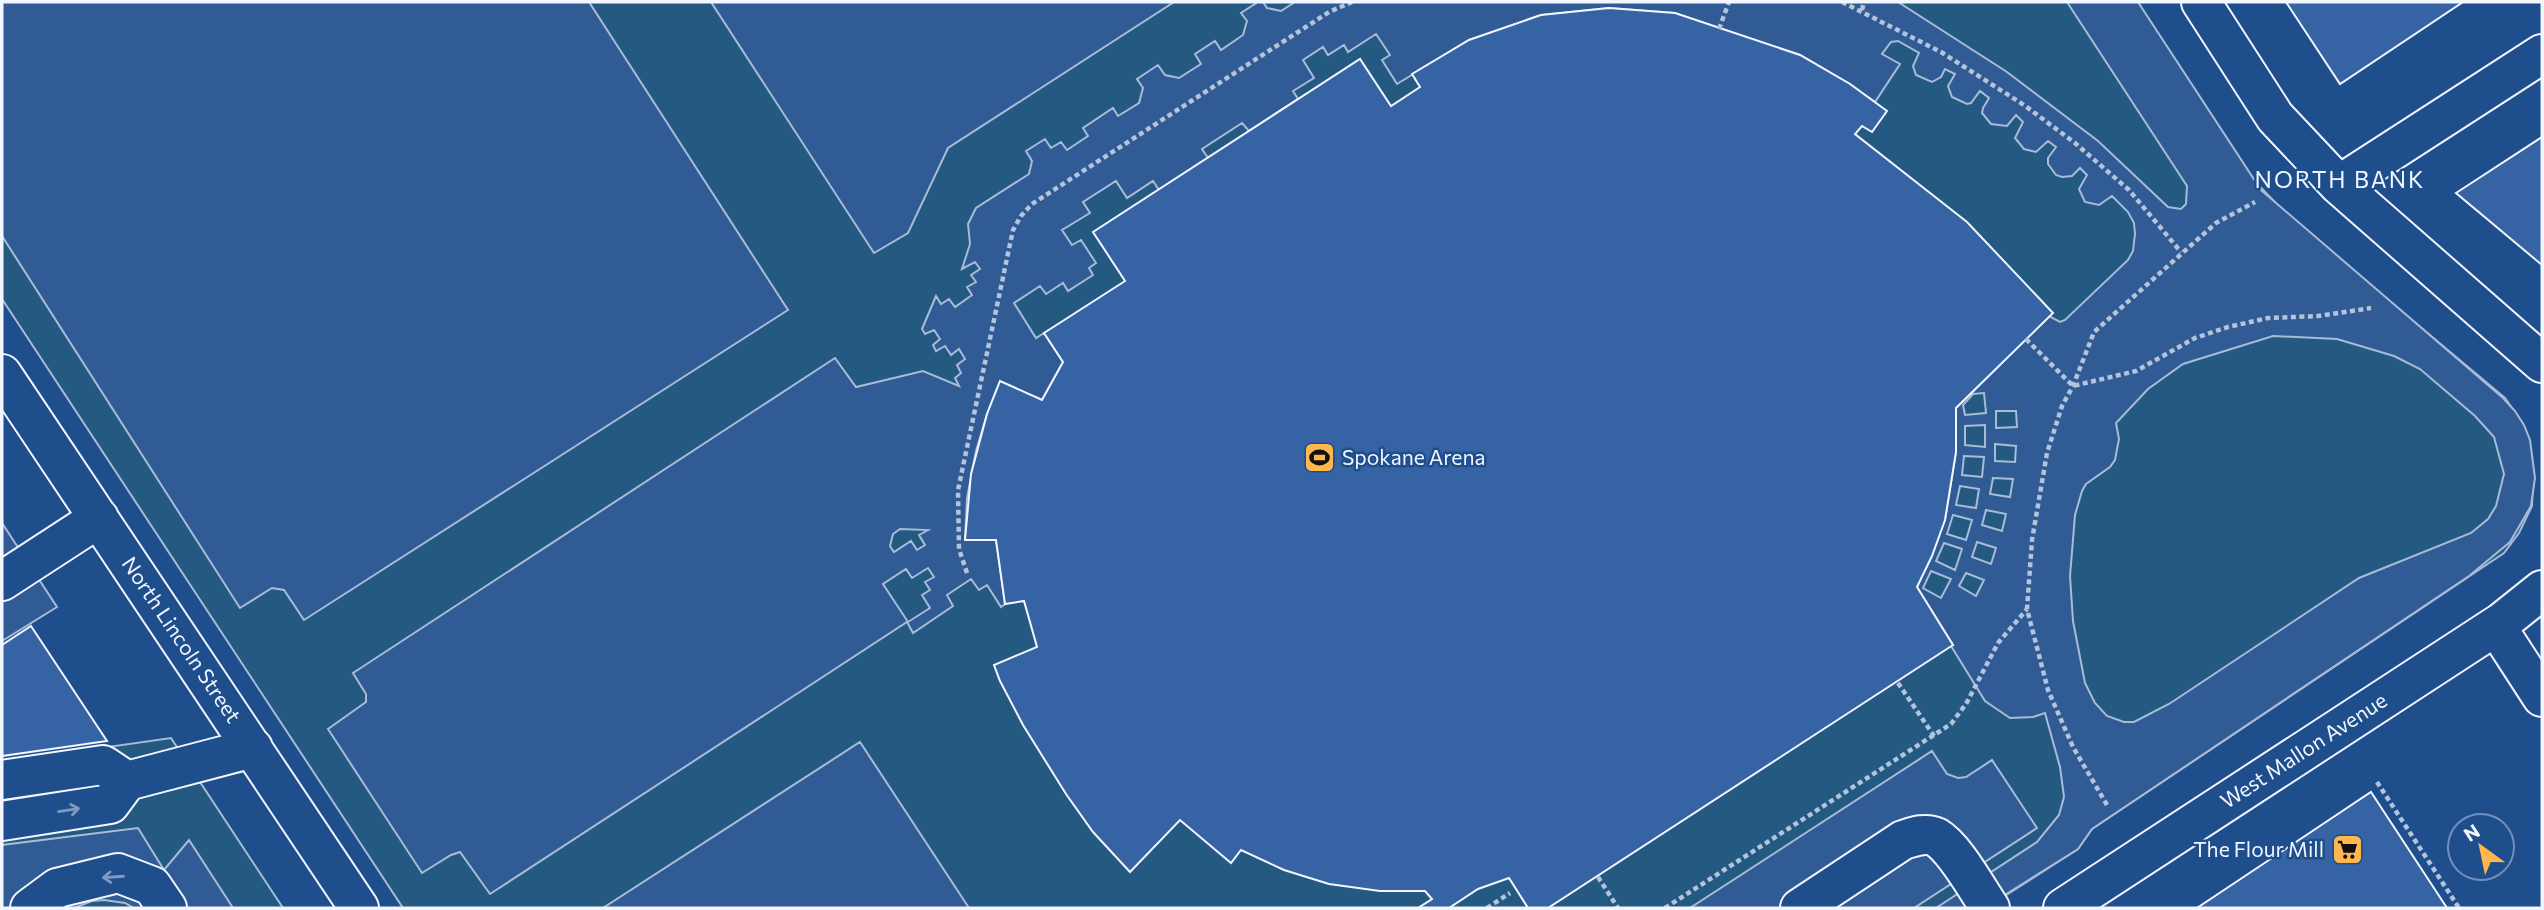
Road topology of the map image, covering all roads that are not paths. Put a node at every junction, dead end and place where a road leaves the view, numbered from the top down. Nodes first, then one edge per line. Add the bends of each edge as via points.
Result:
1 (2201, 2) edge
2 (2542, 54) edge
3 (2339, 185) junction
4 (2542, 363) edge
5 (2, 373) edge
6 (99, 518) junction
7 (2, 580) edge
8 (2542, 590) edge
9 (2496, 626) junction
10 (2542, 697) edge
11 (253, 748) junction
12 (2, 780) edge
13 (127, 781) junction
14 (2, 821) edge
15 (30, 908) edge
16 (167, 908) edge
17 (359, 908) edge
18 (1800, 908) edge
19 (1990, 908) edge
20 (2063, 908) edge

1 - 3 street via 2276,117
2 - 3 street
3 - 4 street
5 - 6 street, North Lincoln Street
6 - 7 street
6 - 11 street, North Lincoln Street
8 - 9 street, West Mallon Avenue
9 - 10 street
9 - 20 street, West Mallon Avenue
11 - 13 street
11 - 17 street, North Lincoln Street
12 - 13 street via 103,765
14 -> 13 street via 110,804
16 -> 15 street via 152,886 118,873 57,888
18 - 19 street via 1903,840 1921,834 1935,837 1951,851

